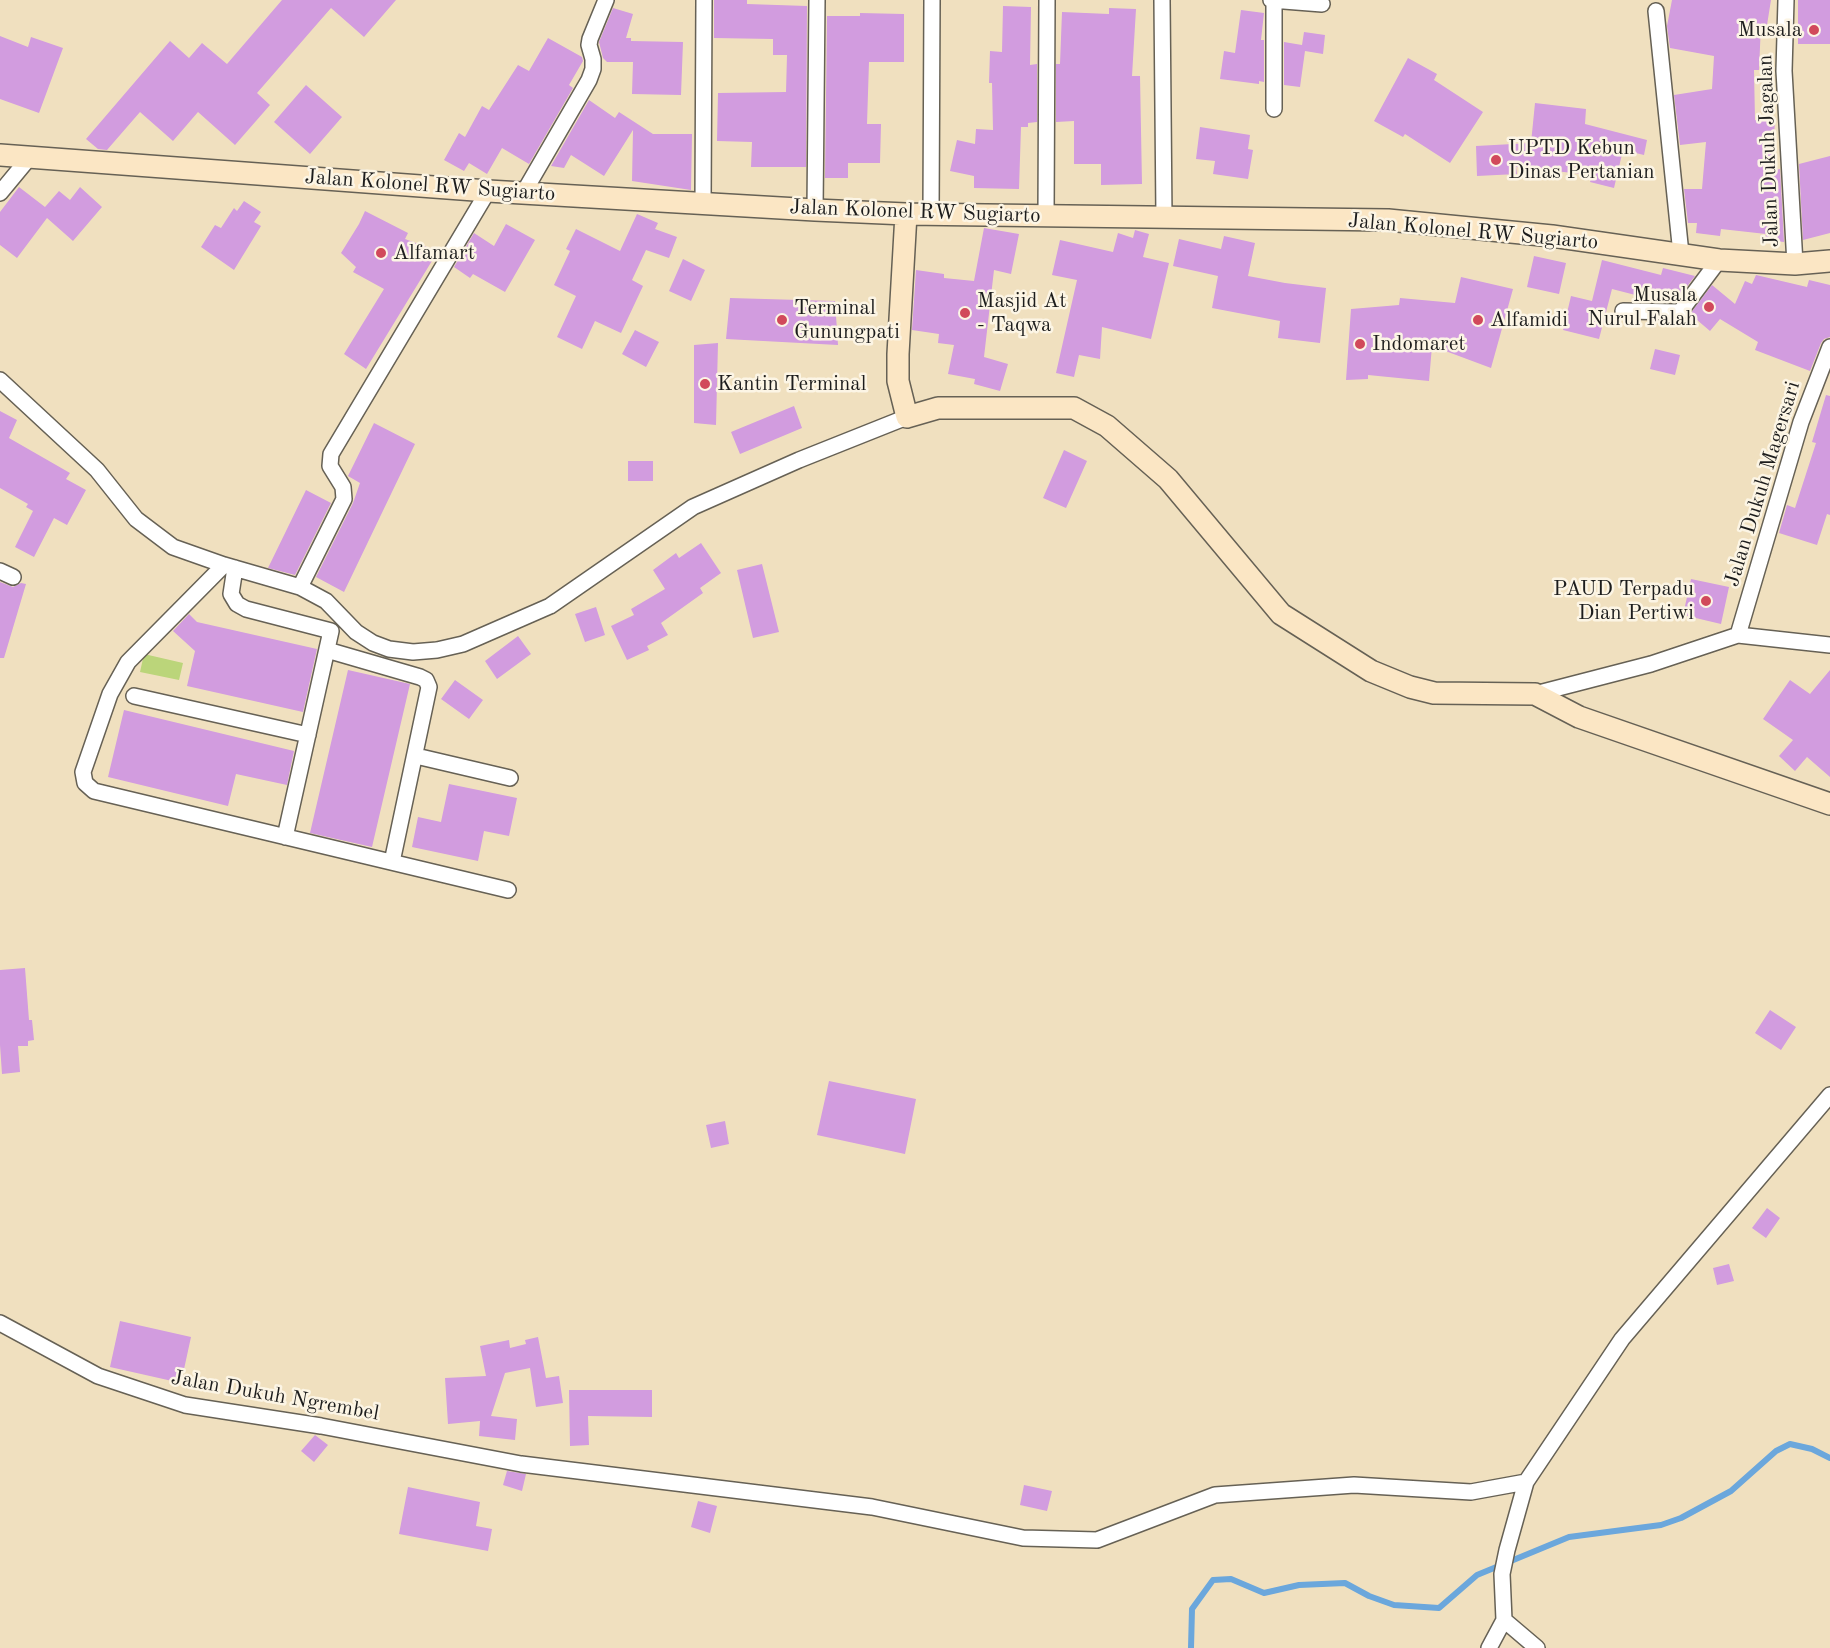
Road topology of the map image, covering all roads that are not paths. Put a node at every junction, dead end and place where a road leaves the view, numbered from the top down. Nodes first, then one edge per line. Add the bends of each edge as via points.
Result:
1 (606, 0) edge
2 (704, 0) edge
3 (817, 0) edge
4 (932, 0) edge
5 (1047, 0) edge
6 (1162, 0) edge
7 (1272, 0) edge
8 (1786, 0) edge
9 (1322, 4) dead end
10 (1656, 10) dead end
11 (1275, 109) dead end
12 (0, 155) edge
13 (29, 158) junction
14 (488, 191) junction
15 (524, 192) junction
16 (0, 193) edge
17 (703, 204) junction
18 (815, 210) junction
19 (906, 214) junction
20 (931, 214) junction
21 (1046, 216) junction
22 (1164, 218) junction
23 (1681, 254) junction
24 (1719, 260) junction
25 (1830, 261) edge
26 (1795, 264) junction
27 (1623, 311) dead end
28 (1830, 347) edge
29 (0, 380) edge
30 (908, 417) junction
31 (229, 566) junction
32 (300, 587) junction
33 (1738, 635) junction
34 (1830, 645) edge
35 (327, 650) junction
36 (1535, 694) junction
37 (134, 696) dead end
38 (308, 735) junction
39 (416, 756) junction
40 (510, 778) dead end
41 (1830, 804) edge
42 (285, 837) junction
43 (392, 862) junction
44 (508, 890) dead end
45 (1830, 1095) edge
46 (0, 1323) edge
47 (1526, 1482) junction
48 (1504, 1620) junction
49 (1489, 1648) edge
50 (1537, 1648) edge

1 - 15 street via 590,39 593,69 589,80
2 - 17 street
3 - 18 street
4 - 20 street
5 - 21 street
6 - 22 street
7 - 9 street
7 - 11 street
8 - 26 street, Jalan Dukuh Jagalan via 1784,71
10 - 23 street
12 - 13 main road, Jalan Kolonel RW Sugiarto
13 - 14 main road, Jalan Kolonel RW Sugiarto
13 - 16 street
14 - 15 main road, Jalan Kolonel RW Sugiarto
14 - 32 street via 331,454 330,466 343,487 344,499
15 - 17 main road, Jalan Kolonel RW Sugiarto
17 - 18 main road, Jalan Kolonel RW Sugiarto
18 - 19 main road, Jalan Kolonel RW Sugiarto
19 - 20 main road, Jalan Kolonel RW Sugiarto
19 - 30 main road via 898,381
20 - 21 main road, Jalan Kolonel RW Sugiarto
21 - 22 main road, Jalan Kolonel RW Sugiarto
22 - 23 main road, Jalan Kolonel RW Sugiarto via 1388,220 1552,236
23 - 24 main road, Jalan Kolonel RW Sugiarto
24 - 26 main road, Jalan Kolonel RW Sugiarto
24 - 27 street via 1680,312
25 - 26 main road, Jalan Kolonel RW Sugiarto
28 - 33 street, Jalan Dukuh Magersari via 1801,422
29 - 31 street via 97,470 136,519 173,547
30 - 32 street via 693,507 550,606 463,644 412,652 389,649 356,632 326,601
30 - 36 main road via 938,408 1074,408 1107,426 1168,479 1281,614 1371,671 1434,693
31 - 32 street
31 - 35 street via 231,594 237,604 331,631
31 - 42 street via 128,662 110,694 83,772 85,783 94,791
33 - 34 street
33 - 36 street via 1651,664
35 - 38 street
35 - 39 street via 426,680 429,687
36 - 41 main road via 1579,717
37 - 38 street
38 - 42 street
39 - 40 street
39 - 43 street
42 - 43 street
43 - 44 street
45 - 47 street via 1622,1339
46 - 47 street, Jalan Dukuh Ngrembel via 98,1376 185,1405 321,1425 521,1464 872,1508 1023,1538 1097,1540 1215,1495 1354,1485 1471,1492
47 - 48 street via 1502,1574
48 - 49 street
48 - 50 street

